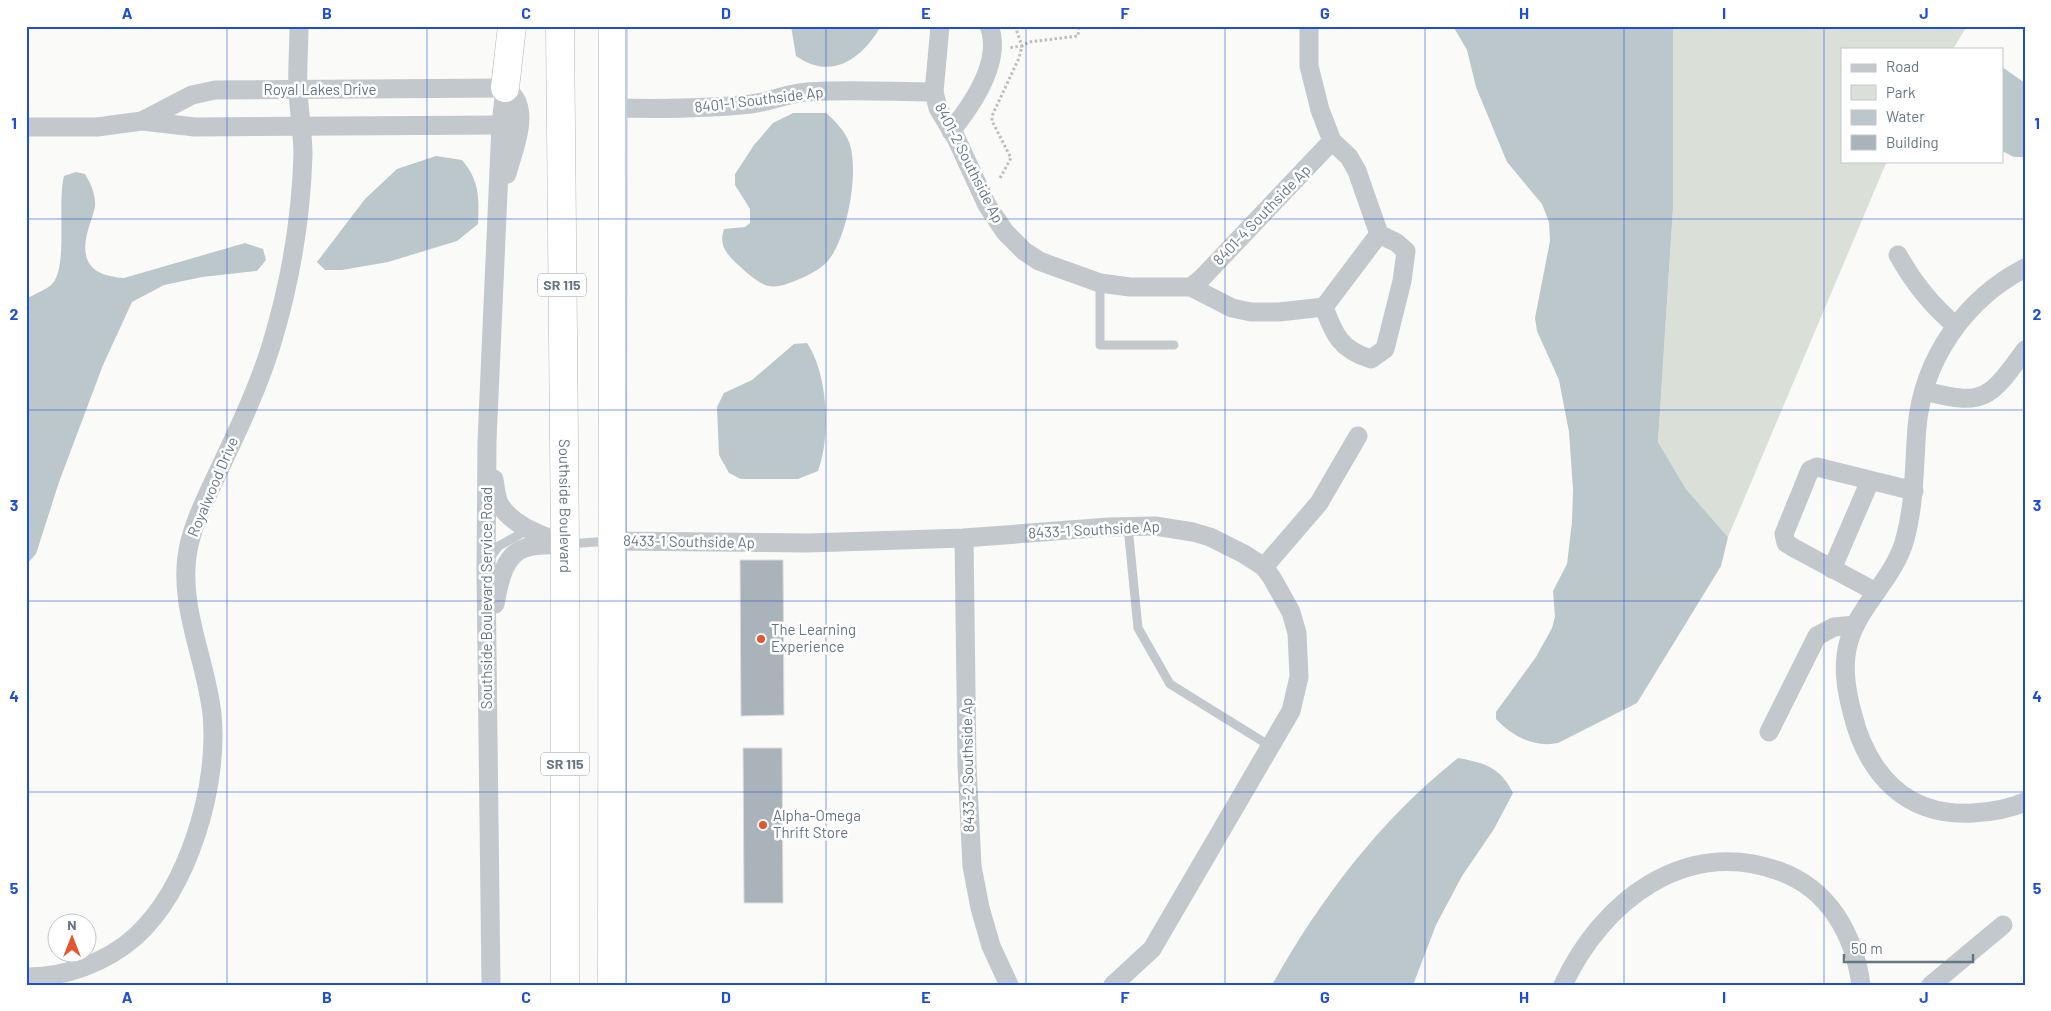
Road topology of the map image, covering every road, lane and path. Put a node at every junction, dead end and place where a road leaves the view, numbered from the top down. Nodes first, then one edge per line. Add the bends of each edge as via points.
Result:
1 (299, 26) edge
2 (512, 26) edge
3 (560, 26) edge
4 (613, 26) edge
5 (940, 26) edge
6 (989, 26) edge
7 (1014, 26) edge
8 (1079, 26) edge
9 (1309, 26) edge
10 (1022, 46) junction
11 (992, 51) junction
12 (505, 88) junction
13 (298, 90) junction
14 (934, 92) junction
15 (614, 108) junction
16 (142, 121) junction
17 (501, 125) junction
18 (301, 126) junction
19 (26, 127) edge
20 (951, 131) junction
21 (1332, 141) junction
22 (1000, 178) dead end
23 (497, 212) junction
24 (1379, 234) junction
25 (1898, 255) dead end
26 (2025, 268) edge
27 (1100, 283) junction
28 (1191, 287) junction
29 (1324, 307) junction
30 (1955, 326) junction
31 (1174, 345) dead end
32 (2025, 350) edge
33 (1925, 391) junction
34 (1358, 436) dead end
35 (487, 441) junction
36 (1870, 481) junction
37 (1914, 491) junction
38 (1128, 527) junction
39 (529, 529) junction
40 (964, 538) junction
41 (612, 541) junction
42 (565, 544) junction
43 (486, 562) junction
44 (1264, 567) junction
45 (1832, 569) junction
46 (1876, 592) junction
47 (1855, 625) junction
48 (487, 645) junction
49 (1769, 732) dead end
50 (1270, 746) junction
51 (2025, 802) edge
52 (2003, 925) dead end
53 (26, 977) edge
54 (491, 985) edge
55 (565, 985) edge
56 (612, 985) edge
57 (1009, 985) edge
58 (1113, 985) edge
59 (1563, 985) edge
60 (1861, 985) edge
61 (1931, 985) edge

1 - 13 street, Royalwood Drive
2 - 12 highway
3 - 42 highway, Southside Boulevard / SR 115
4 - 15 highway
5 - 14 street, 8401-2 Southside Ap
6 - 11 street via 993,36
7 - 10 path
8 - 10 path via 1078,36 1029,42
9 - 21 street via 1309,66
10 - 11 path
10 - 22 path via 992,116 1011,158
11 - 20 street via 972,105
12 - 13 street, Royal Lakes Drive
12 - 17 street, Southside Boulevard Service Road
12 - 23 street, Southside Boulevard Service Road via 516,99 520,112
13 - 16 street, Royal Lakes Drive via 215,90 192,95
13 - 18 street, Royalwood Drive
14 - 15 street, 8401-1 Southside Ap via 807,92 719,107
14 - 20 street, 8401-2 Southside Ap via 938,108
15 - 41 highway
16 - 18 street, Royal Lakes Drive via 195,127
16 - 19 street, Royal Lakes Drive via 97,127
17 - 18 street, Royal Lakes Drive
17 - 23 street, Southside Boulevard Service Road
18 - 53 street, Royalwood Drive via 303,154 297,228 287,286 270,348 199,513 189,546 186,594 212,713 210,781 202,818 176,879 162,904 137,936 121,948 78,968 58,974
20 - 27 street, 8401-2 Southside Ap via 987,205 1005,232 1024,252 1039,262
21 - 24 street via 1349,157 1357,171
21 - 28 street, 8401-4 Southside Ap
23 - 35 street, Southside Boulevard Service Road
24 - 29 street
24 - 29 street via 1406,251 1402,282 1385,349 1372,359 1350,350 1340,342
25 - 30 street via 1935,308
26 - 30 street via 2004,279 1976,302
27 - 28 street, 8401-2 Southside Ap via 1130,287
27 - 31 lane via 1100,345
28 - 29 street, 8401-2 Southside Ap via 1232,308 1251,312
30 - 33 street via 1935,361
32 - 33 street via 1998,387 1986,396 1968,400
33 - 37 street via 1917,425
34 - 44 street via 1319,502
35 - 39 street via 498,501 506,513
35 - 43 street, Southside Boulevard Service Road
36 - 37 street
36 - 45 street
36 - 45 street via 1817,466 1810,470 1784,534 1786,543
37 - 46 street via 1904,542
38 - 40 street, 8433-1 Southside Ap
38 - 44 street, 8433-1 Southside Ap via 1176,528 1193,532 1210,537
38 - 50 lane via 1138,628 1170,684
39 - 42 street
39 - 43 lane via 499,546
40 - 41 street, 8433-1 Southside Ap via 808,543
40 - 57 street, 8433-2 Southside Ap via 967,765 972,866 991,946
41 - 42 lane
41 - 56 highway
42 - 48 street via 525,548 509,560 499,580
42 - 55 highway, Southside Boulevard / SR 115
43 - 48 street, Southside Boulevard Service Road
44 - 50 street, 8433-1 Southside Ap via 1291,612 1299,658 1299,677 1291,711
45 - 46 street
46 - 47 street
47 - 49 street via 1834,627 1817,636
47 - 51 street via 1845,662 1854,721 1868,755 1893,789 1924,806 1963,813 1992,812
48 - 54 street, Southside Boulevard Service Road
50 - 58 street, 8433-1 Southside Ap via 1152,949
52 - 61 street
59 - 60 street via 1584,946 1622,905 1660,878 1684,867 1726,860 1758,863 1789,875 1816,891 1848,935

